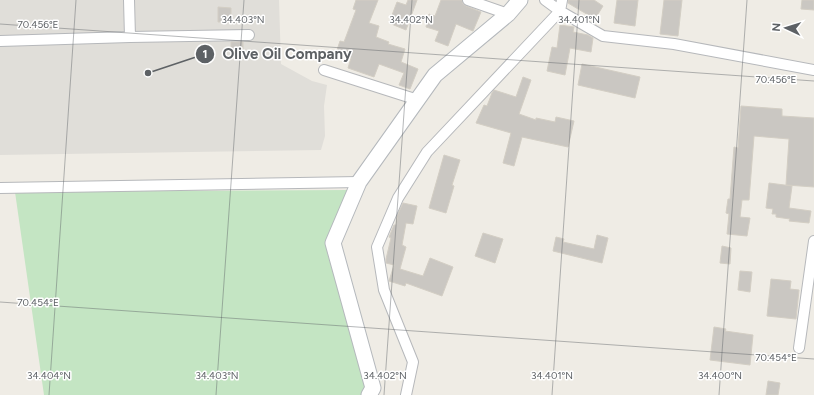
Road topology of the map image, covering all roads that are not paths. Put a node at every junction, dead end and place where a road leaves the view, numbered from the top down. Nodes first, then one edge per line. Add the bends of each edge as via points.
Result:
1 (129, 0) edge
2 (468, 0) edge
3 (520, 0) edge
4 (545, 0) edge
5 (562, 0) edge
6 (560, 11) junction
7 (508, 14) junction
8 (249, 35) dead end
9 (130, 37) junction
10 (0, 41) edge
11 (324, 70) dead end
12 (814, 70) edge
13 (418, 100) junction
14 (359, 182) junction
15 (0, 188) edge
16 (814, 241) edge
17 (799, 348) dead end
18 (369, 395) edge
19 (406, 395) edge

1 - 9 street
2 - 7 street
3 - 7 street
4 - 6 street
5 - 6 street
6 - 12 street via 603,36 674,44
6 - 19 street via 427,152 398,198 377,247 384,290 413,362
7 - 13 street via 435,75
8 - 9 street
9 - 10 street
11 - 13 street
13 - 14 street
14 - 15 street
14 - 18 street via 332,243 372,388
16 - 17 street

